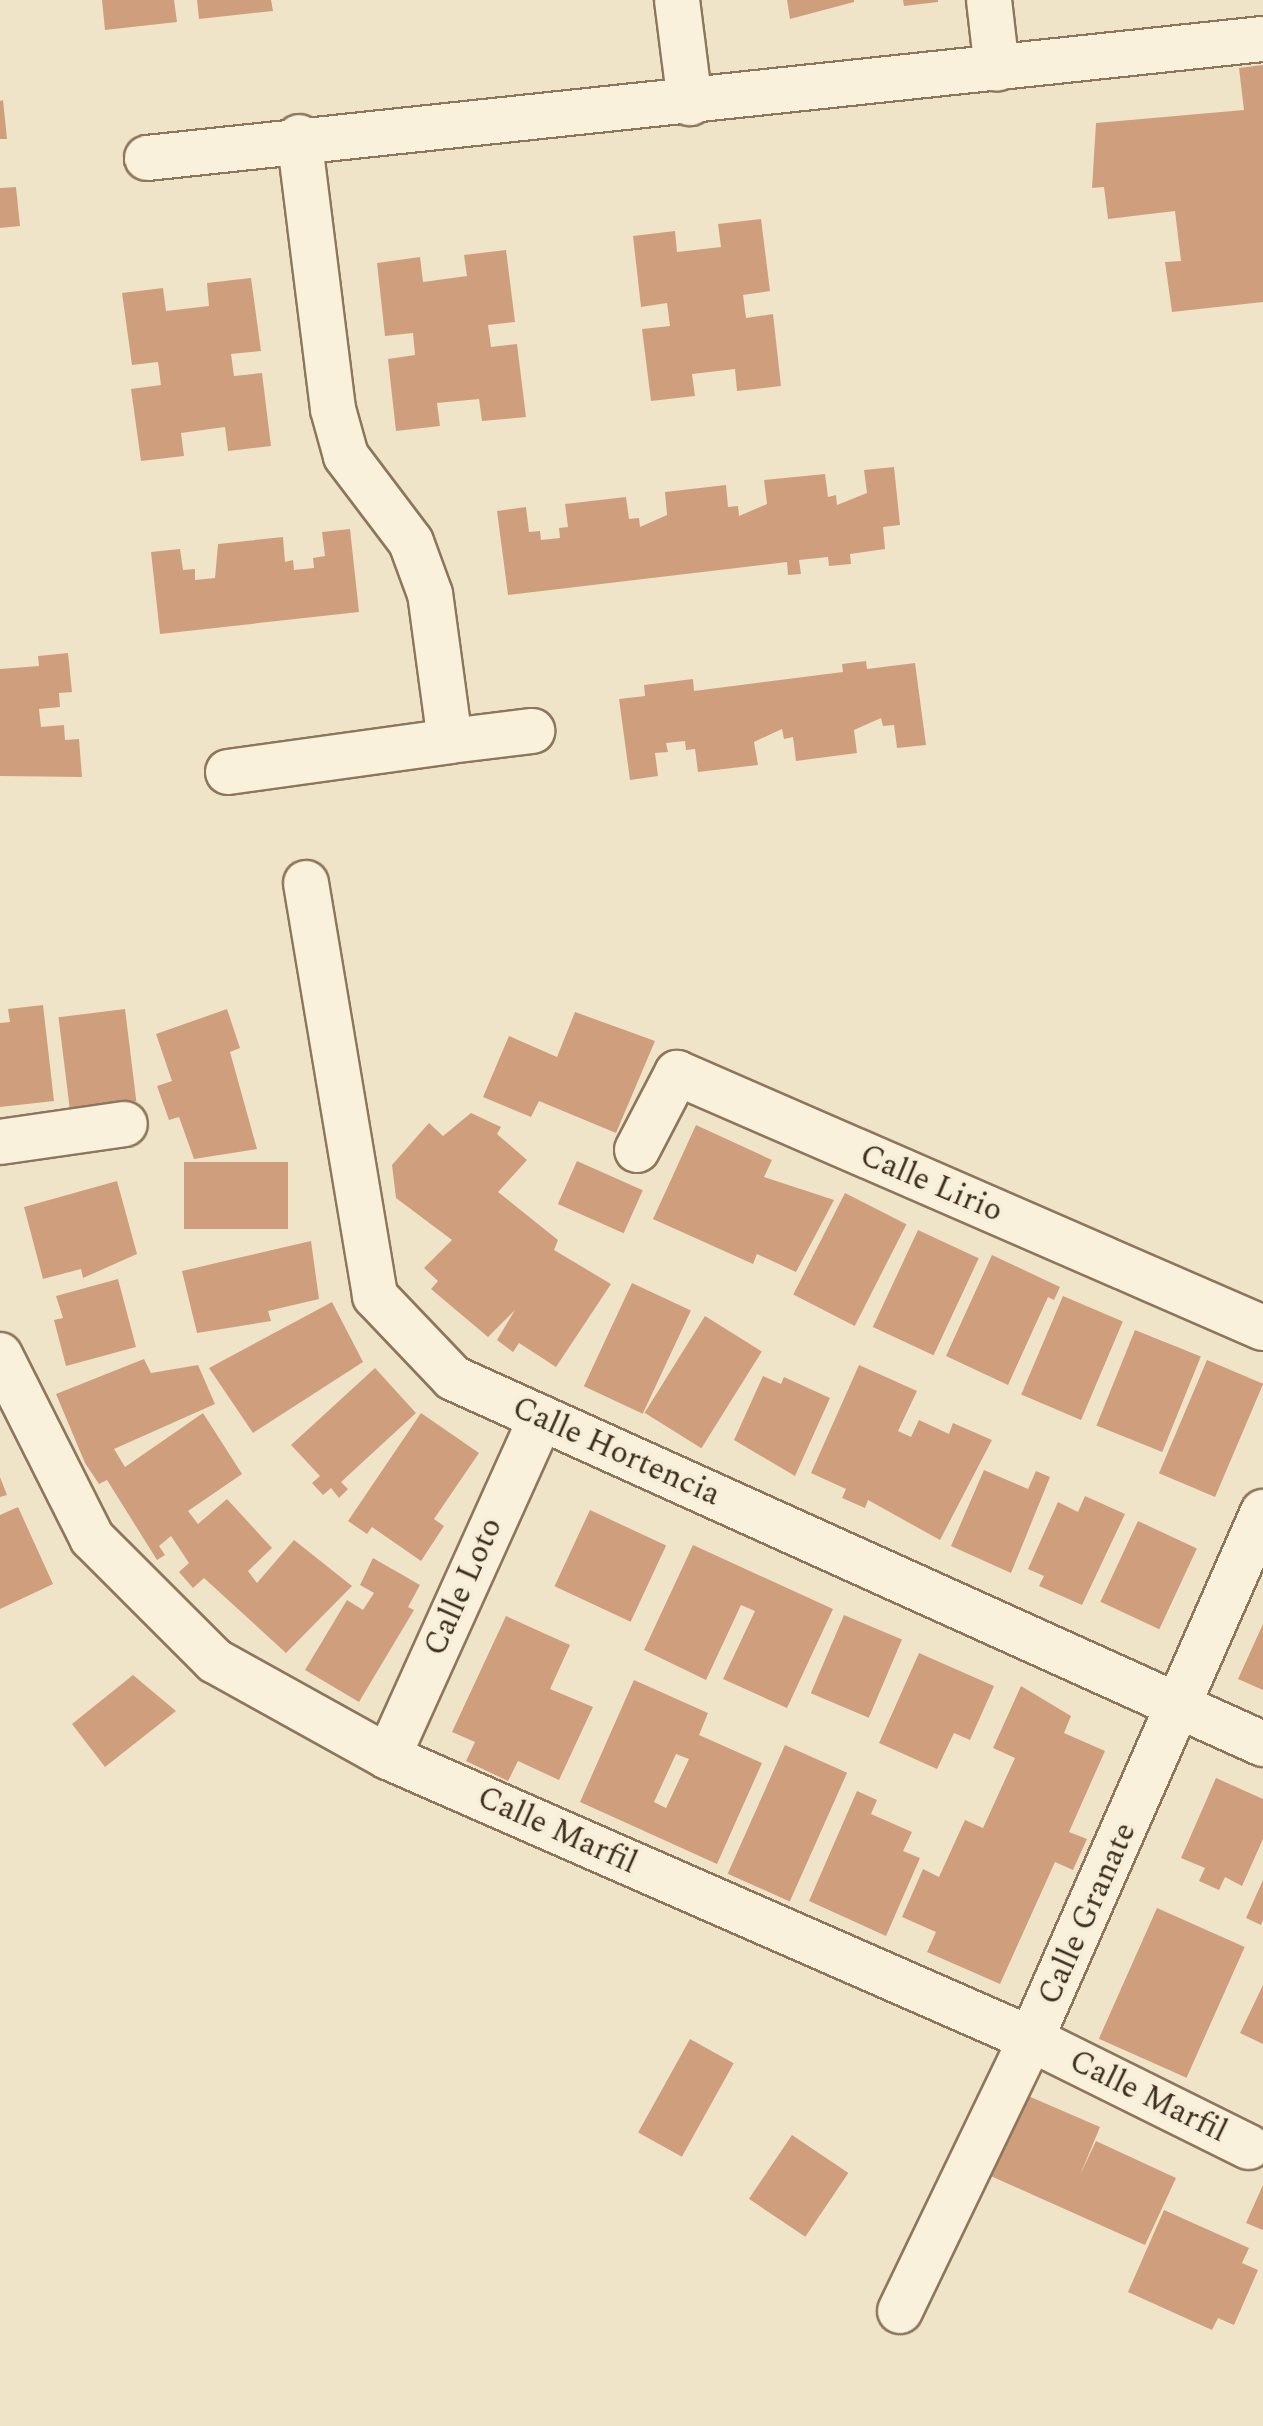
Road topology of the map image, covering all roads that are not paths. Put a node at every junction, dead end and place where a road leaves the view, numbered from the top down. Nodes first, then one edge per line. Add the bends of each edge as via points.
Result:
1 (677, 0) edge
2 (989, 0) edge
3 (1263, 39) edge
4 (997, 69) junction
5 (690, 103) junction
6 (299, 137) junction
7 (147, 158) dead end
8 (532, 731) dead end
9 (450, 741) junction
10 (228, 772) dead end
11 (306, 883) dead end
12 (125, 1124) dead end
13 (0, 1142) edge
14 (637, 1150) dead end
15 (1263, 1328) edge
16 (0, 1355) edge
17 (541, 1418) junction
18 (1263, 1512) edge
19 (1181, 1709) junction
20 (1263, 1744) edge
21 (388, 1757) junction
22 (1031, 2039) junction
23 (1249, 2147) dead end
24 (900, 2311) dead end

1 - 5 street
2 - 4 street
3 - 4 street
4 - 5 street
5 - 6 street
6 - 7 street
6 - 9 street via 333,409 346,456 411,542 430,594
8 - 9 street
9 - 10 street
11 - 17 street, Calle Hortencia via 375,1296 453,1378
12 - 13 street
14 - 15 street, Calle Lirio via 677,1073
16 - 21 street, Calle Marfil via 92,1538 215,1661
17 - 19 street, Calle Hortencia
17 - 21 street, Calle Loto
18 - 19 street, Calle Granate
19 - 20 street, Calle Hortencia
19 - 22 street, Calle Granate
21 - 22 street, Calle Marfil
22 - 23 street, Calle Marfil
22 - 24 street, Calle Granate

